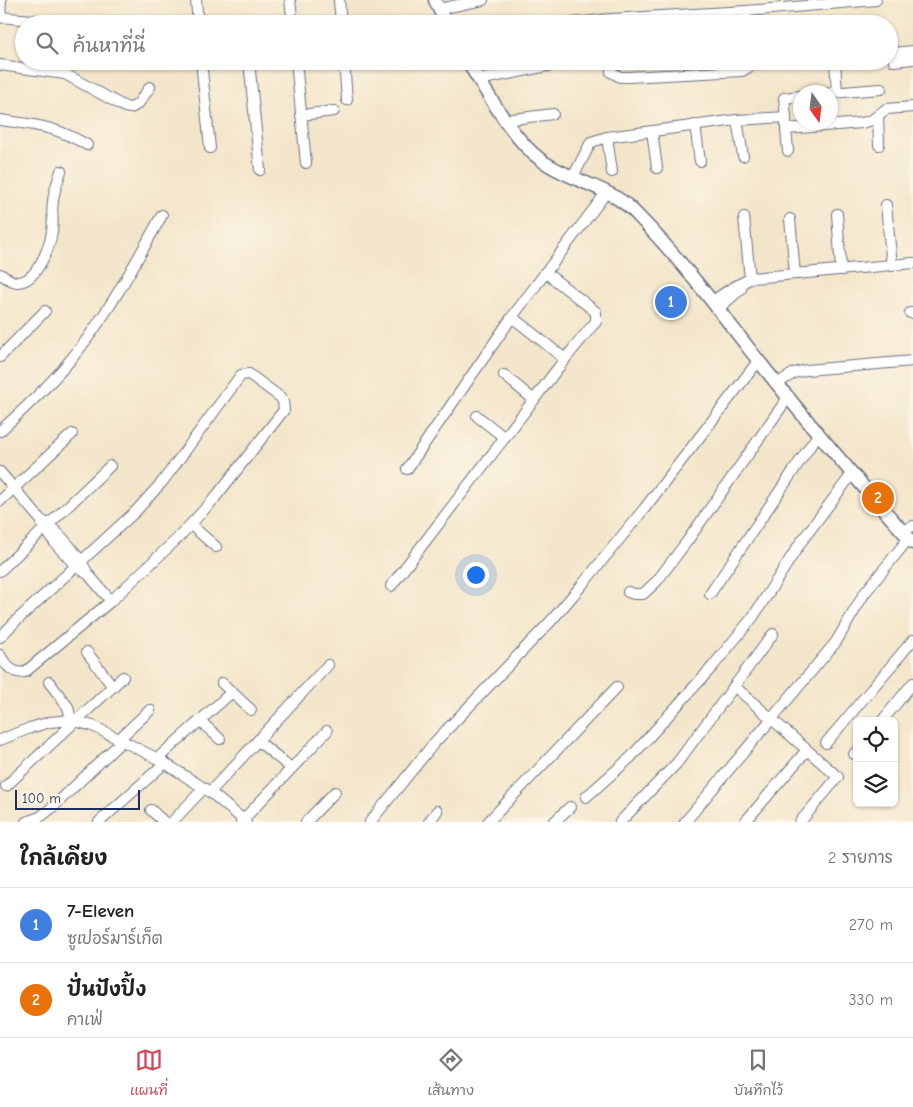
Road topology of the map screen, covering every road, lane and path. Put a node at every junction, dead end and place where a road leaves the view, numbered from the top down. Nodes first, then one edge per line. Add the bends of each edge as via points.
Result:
1 (1, 0) edge
2 (196, 0) edge
3 (290, 0) edge
4 (339, 0) edge
5 (483, 0) edge
6 (876, 0) edge
7 (437, 5) edge
8 (746, 11) junction
9 (197, 15) edge
10 (291, 15) edge
11 (340, 15) edge
12 (692, 15) edge
13 (746, 15) edge
14 (0, 17) edge
15 (15, 18) edge
16 (913, 51) edge
17 (898, 53) edge
18 (913, 60) edge
19 (898, 61) edge
20 (0, 66) edge
21 (15, 68) edge
22 (32, 70) edge
23 (203, 70) edge
24 (250, 70) edge
25 (297, 70) edge
26 (345, 70) edge
27 (473, 70) edge
28 (528, 70) edge
29 (612, 70) edge
30 (744, 70) edge
31 (834, 70) edge
32 (480, 80) junction
33 (834, 85) edge
34 (150, 88) dead end
35 (881, 89) dead end
36 (838, 93) edge
37 (793, 97) edge
38 (348, 100) dead end
39 (913, 107) edge
40 (334, 112) dead end
41 (554, 114) dead end
42 (301, 115) junction
43 (878, 116) junction
44 (786, 117) junction
45 (0, 120) edge
46 (505, 120) junction
47 (737, 120) junction
48 (695, 126) junction
49 (786, 129) junction
50 (652, 131) junction
51 (606, 137) junction
52 (87, 145) dead end
53 (879, 145) dead end
54 (210, 148) dead end
55 (788, 151) dead end
56 (743, 156) dead end
57 (700, 161) dead end
58 (306, 163) dead end
59 (657, 168) dead end
60 (260, 170) dead end
61 (61, 171) dead end
62 (612, 172) dead end
63 (574, 177) junction
64 (606, 193) junction
65 (886, 205) dead end
66 (837, 214) dead end
67 (162, 215) dead end
68 (744, 217) dead end
69 (790, 219) dead end
70 (913, 263) edge
71 (892, 266) junction
72 (841, 270) junction
73 (545, 272) junction
74 (795, 274) junction
75 (2, 278) edge
76 (746, 281) junction
77 (716, 305) junction
78 (45, 310) dead end
79 (512, 317) junction
80 (0, 357) edge
81 (565, 359) junction
82 (758, 360) junction
83 (913, 361) edge
84 (504, 375) dead end
85 (778, 383) junction
86 (789, 396) junction
87 (534, 400) junction
88 (477, 416) dead end
89 (0, 431) edge
90 (818, 433) junction
91 (72, 434) dead end
92 (505, 438) junction
93 (110, 466) dead end
94 (407, 469) dead end
95 (0, 472) edge
96 (852, 474) junction
97 (13, 489) junction
98 (0, 500) edge
99 (44, 524) junction
100 (191, 525) junction
101 (909, 535) edge
102 (216, 547) dead end
103 (79, 564) junction
104 (0, 571) edge
105 (391, 586) dead end
106 (628, 592) dead end
107 (710, 594) dead end
108 (112, 601) junction
109 (773, 634) dead end
110 (0, 637) edge
111 (913, 640) edge
112 (87, 652) dead end
113 (1, 659) edge
114 (328, 665) dead end
115 (124, 677) dead end
116 (49, 682) dead end
117 (222, 683) dead end
118 (913, 683) edge
119 (734, 686) junction
120 (113, 687) junction
121 (617, 687) dead end
122 (232, 692) junction
123 (150, 710) dead end
124 (251, 710) dead end
125 (885, 717) edge
126 (771, 719) junction
127 (73, 721) junction
128 (200, 721) junction
129 (327, 731) dead end
130 (220, 739) dead end
131 (0, 740) edge
132 (121, 740) junction
133 (258, 741) junction
134 (826, 743) dead end
135 (807, 750) junction
136 (162, 761) junction
137 (291, 768) junction
138 (6, 786) dead end
139 (207, 790) junction
140 (335, 792) dead end
141 (586, 797) dead end
142 (570, 807) dead end
143 (151, 810) dead end
144 (437, 811) dead end
145 (243, 821) edge
146 (26, 822) edge
147 (99, 822) edge
148 (164, 822) edge
149 (172, 822) edge
150 (306, 822) edge
151 (370, 822) edge
152 (429, 822) edge
153 (488, 822) edge
154 (554, 822) edge
155 (620, 822) edge
156 (685, 822) edge
157 (745, 822) edge
158 (800, 822) edge

1 - 14 street
2 - 9 street
3 - 10 street
4 - 11 street
5 - 7 street
6 - 8 street
8 - 12 street
8 - 13 street
14 - 15 street
16 - 17 street
18 - 19 street
20 - 21 street
22 - 34 street via 65,74 131,108
23 - 54 street
24 - 60 street
25 - 42 street
26 - 38 street
27 - 32 street
28 - 32 street
29 - 30 street via 615,75 628,77
31 - 33 street
32 - 46 street
35 - 36 street
37 - 44 street via 784,98
39 - 43 street via 886,109
40 - 42 street
41 - 46 street
42 - 58 street
43 - 49 street via 862,123
43 - 53 street
44 - 47 street
44 - 49 street
45 - 52 street via 48,127 67,133
46 - 63 street via 539,158
47 - 48 street
47 - 56 street
48 - 50 street
48 - 57 street
49 - 55 street
50 - 51 street
50 - 59 street
51 - 62 street
51 - 63 street via 592,142
61 - 75 street via 52,204 52,232 39,267 23,281
63 - 64 street
64 - 73 street
64 - 77 street via 634,212
65 - 71 street
66 - 72 street
67 - 89 street via 84,343 61,372
68 - 76 street
69 - 74 street
70 - 71 street
71 - 72 street
72 - 74 street
73 - 79 street
73 - 81 street via 596,312 596,322
74 - 76 street
76 - 77 street via 736,284
77 - 82 street
78 - 80 street
79 - 81 street
79 - 94 street
81 - 87 street
82 - 85 street
82 - 151 street via 582,585 435,742
83 - 85 street via 806,370 794,372
84 - 87 street
85 - 86 street
86 - 90 street
86 - 106 street via 657,581 643,594
87 - 92 street
88 - 92 street
90 - 96 street
90 - 107 street
91 - 97 street
92 - 105 street
93 - 99 street
95 - 97 street
96 - 101 street
96 - 141 street via 801,542 753,617 713,666 631,757
97 - 98 street
97 - 99 street
99 - 103 street
99 - 104 street
100 - 102 street
100 - 103 street via 284,410 280,397 248,374 241,375 164,481
100 - 108 street
101 - 126 street via 864,594 836,642
103 - 108 street
103 - 110 street
108 - 113 street via 25,672 14,671
109 - 119 street
111 - 134 street
112 - 120 street
114 - 133 street
115 - 120 street
116 - 127 street via 68,707
117 - 122 street
118 - 125 street
119 - 126 street
119 - 155 street via 677,763
120 - 127 street
121 - 153 street
122 - 124 street
122 - 128 street
123 - 132 street
126 - 135 street
126 - 156 street
127 - 131 street via 50,722
127 - 132 street via 93,726
127 - 138 street
128 - 130 street
128 - 136 street
129 - 137 street
132 - 136 street
132 - 146 street via 53,807
133 - 137 street
133 - 139 street
135 - 157 street
135 - 158 street via 838,777
136 - 139 street
136 - 147 street
137 - 145 street
139 - 145 street
139 - 149 street
140 - 150 street
142 - 154 street
143 - 148 street
144 - 152 street

